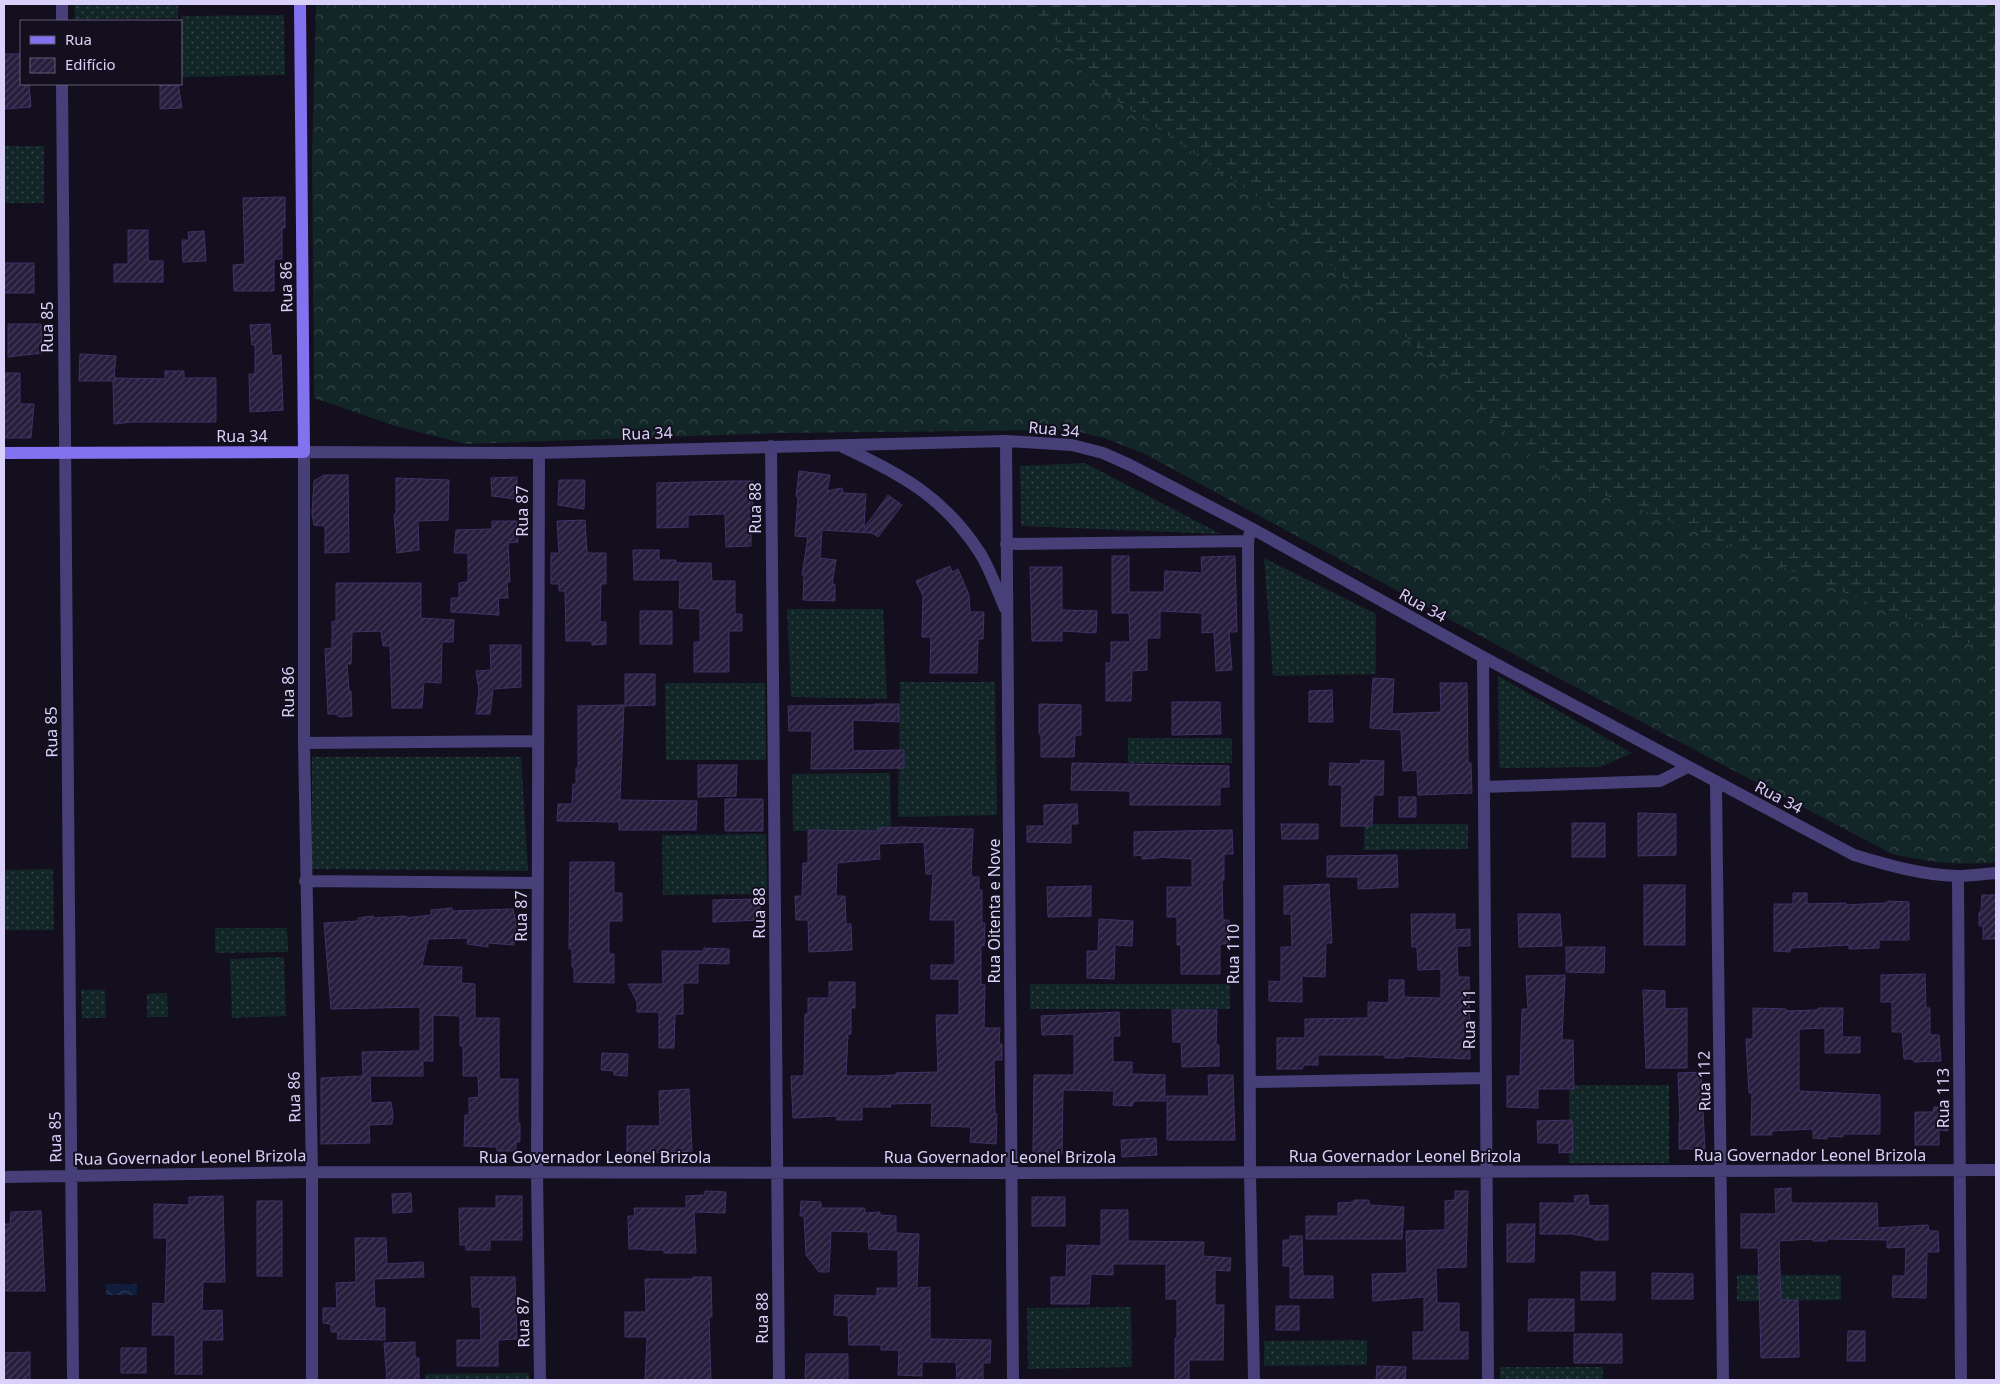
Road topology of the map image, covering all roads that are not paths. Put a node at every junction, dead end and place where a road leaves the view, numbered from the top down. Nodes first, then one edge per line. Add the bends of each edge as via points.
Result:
1 (62, 4) edge
2 (300, 4) edge
3 (62, 20) edge
4 (62, 85) edge
5 (1006, 441) junction
6 (840, 445) junction
7 (771, 446) junction
8 (304, 452) junction
9 (4, 453) edge
10 (64, 453) junction
11 (539, 453) junction
12 (1251, 528) junction
13 (1248, 541) junction
14 (1006, 544) junction
15 (1008, 615) junction
16 (1483, 657) junction
17 (537, 741) junction
18 (304, 743) junction
19 (1688, 767) junction
20 (1716, 782) junction
21 (1484, 787) junction
22 (1996, 873) edge
23 (1958, 876) junction
24 (305, 881) junction
25 (537, 882) junction
26 (1486, 1078) junction
27 (1250, 1082) junction
28 (1996, 1170) edge
29 (1488, 1171) junction
30 (1960, 1171) junction
31 (312, 1172) junction
32 (1722, 1172) junction
33 (537, 1173) junction
34 (777, 1173) junction
35 (1250, 1173) junction
36 (1012, 1174) junction
37 (72, 1175) junction
38 (4, 1177) edge
39 (73, 1380) edge
40 (312, 1380) edge
41 (540, 1380) edge
42 (779, 1380) edge
43 (1013, 1380) edge
44 (1254, 1380) edge
45 (1488, 1380) edge
46 (1723, 1380) edge
47 (1961, 1380) edge

1 - 3 street
2 - 8 street, Rua 86
4 - 10 street, Rua 85
5 - 6 street, Rua 34
5 - 12 street, Rua 34 via 1072,445 1103,453
5 - 14 street, Rua Oitenta e Nove
6 - 7 street, Rua 34
6 - 15 street via 907,479 931,496 959,523 981,554
7 - 11 street, Rua 34
7 - 34 street, Rua 88
8 - 10 street, Rua 34
8 - 11 street, Rua 34
8 - 18 street, Rua 86
9 - 10 street, Rua 34
10 - 37 street, Rua 85
11 - 17 street, Rua 87
12 - 13 street, Rua 110
12 - 16 street, Rua 34
13 - 14 street
13 - 27 street, Rua 110
14 - 15 street, Rua Oitenta e Nove
15 - 36 street, Rua Oitenta e Nove
16 - 19 street, Rua 34
16 - 21 street, Rua 111
17 - 18 street
17 - 25 street, Rua 87
18 - 24 street, Rua 86
19 - 20 street, Rua 34
19 - 21 street via 1660,780
20 - 23 street, Rua 34 via 1854,855 1927,873
20 - 32 street, Rua 112
21 - 26 street, Rua 111
22 - 23 street, Rua 34
23 - 30 street, Rua 113
24 - 25 street
24 - 31 street, Rua 86
25 - 33 street, Rua 87
26 - 27 street
26 - 29 street, Rua 111
27 - 35 street, Rua 110
28 - 30 street, Rua Governador Leonel Brizola
29 - 32 street, Rua Governador Leonel Brizola
29 - 35 street, Rua Governador Leonel Brizola
29 - 45 street, Rua 111
30 - 32 street, Rua Governador Leonel Brizola
30 - 47 street, Rua 113
31 - 33 street, Rua Governador Leonel Brizola
31 - 37 street, Rua Governador Leonel Brizola
31 - 40 street, Rua 86
32 - 46 street, Rua 112
33 - 34 street, Rua Governador Leonel Brizola
33 - 41 street, Rua 87
34 - 36 street, Rua Governador Leonel Brizola
34 - 42 street, Rua 88
35 - 36 street, Rua Governador Leonel Brizola
35 - 44 street, Rua 110
36 - 43 street, Rua Oitenta e Nove
37 - 38 street, Rua Governador Leonel Brizola
37 - 39 street, Rua 85

